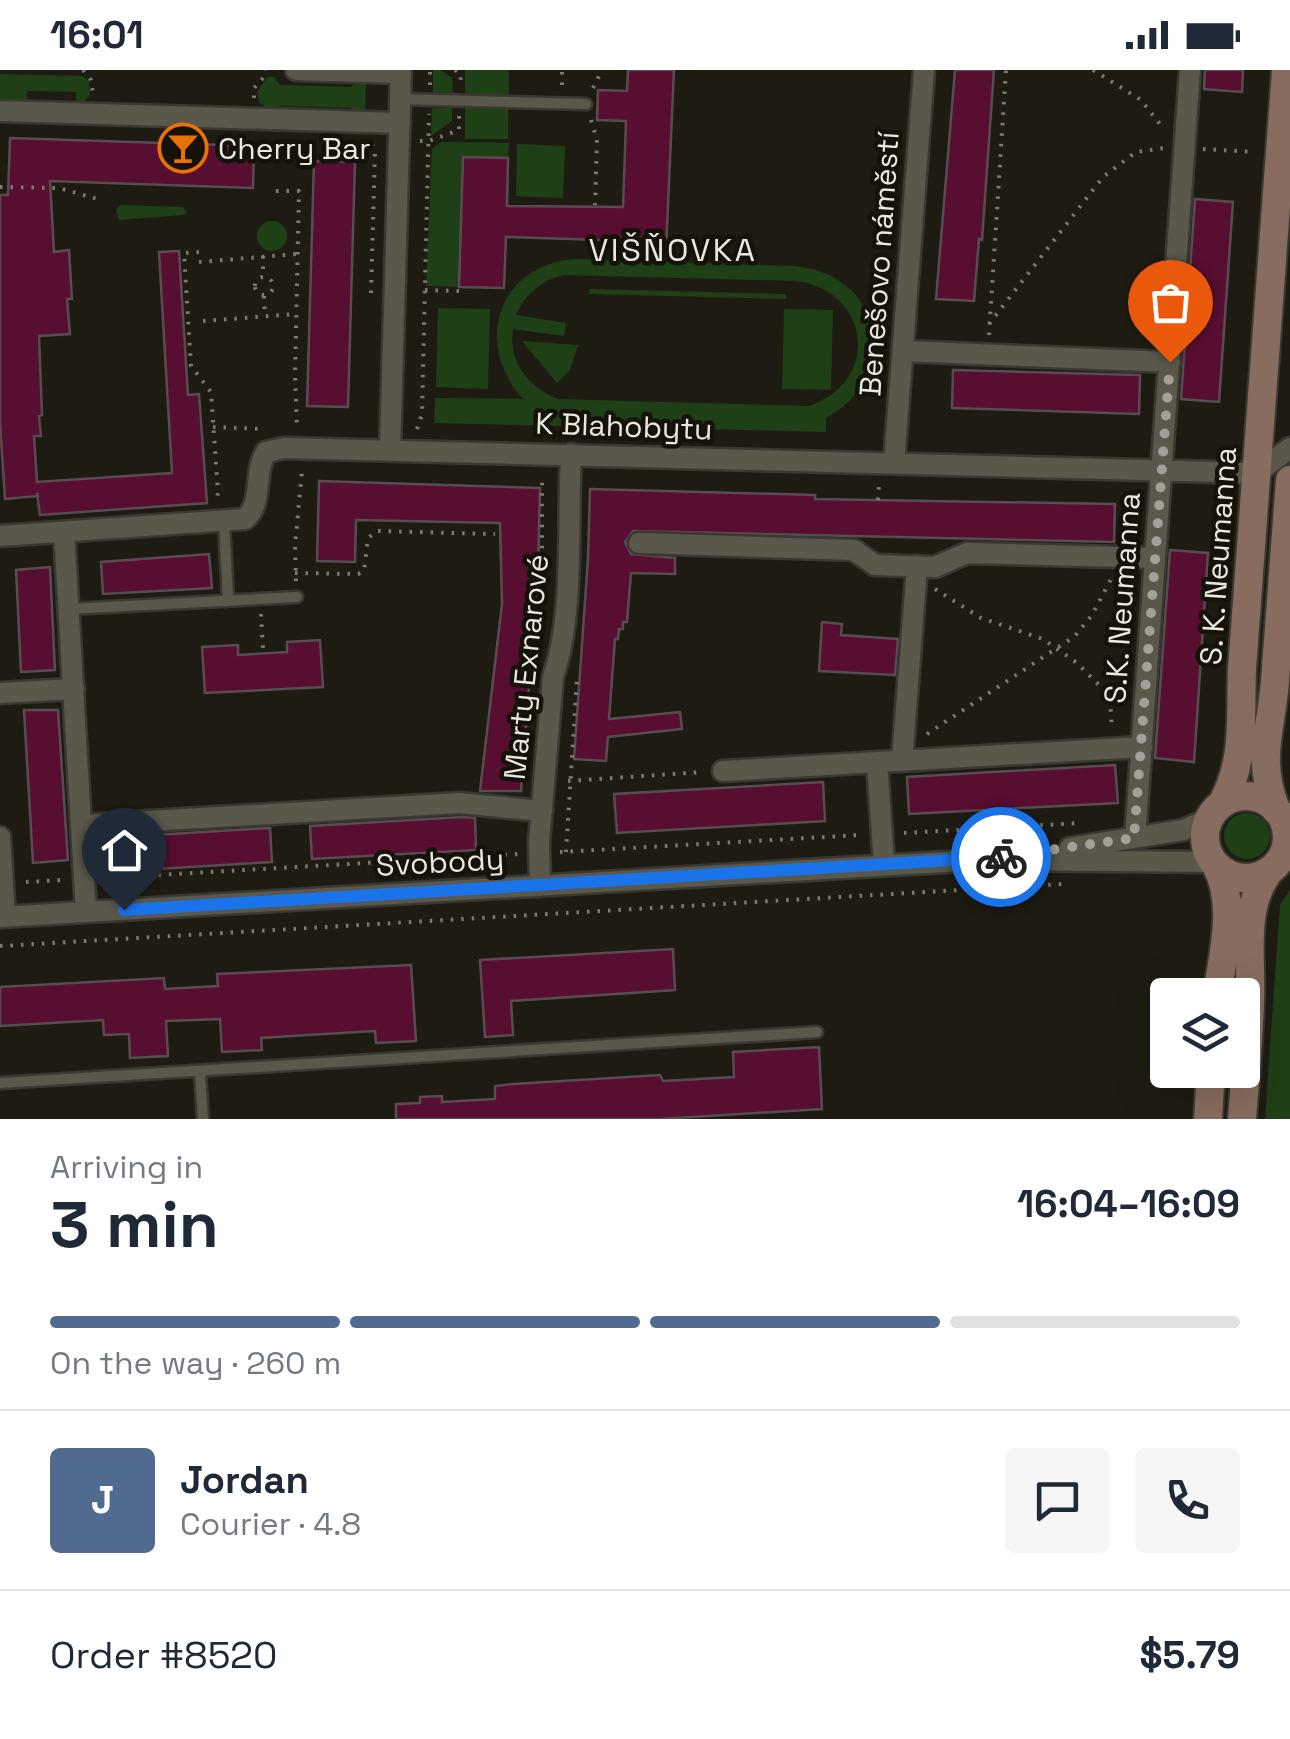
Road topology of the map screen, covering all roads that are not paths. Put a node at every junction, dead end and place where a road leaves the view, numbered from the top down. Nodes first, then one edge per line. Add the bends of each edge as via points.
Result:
1 (296, 70) edge
2 (924, 70) edge
3 (1190, 70) edge
4 (1286, 70) edge
5 (401, 71) edge
6 (401, 99) junction
7 (586, 104) road end
8 (0, 111) edge
9 (400, 123) junction
10 (903, 351) junction
11 (1170, 362) junction
12 (1290, 448) edge
13 (390, 450) junction
14 (570, 454) junction
15 (894, 463) junction
16 (1162, 471) junction
17 (1257, 474) junction
18 (1290, 480) edge
19 (218, 514) junction
20 (64, 532) junction
21 (0, 536) edge
22 (639, 543) dead end
23 (1156, 558) junction
24 (917, 566) junction
25 (297, 597) dead end
26 (228, 601) junction
27 (69, 609) junction
28 (74, 688) junction
29 (0, 692) edge
30 (1142, 747) junction
31 (902, 755) junction
32 (878, 762) junction
33 (723, 771) road end
34 (542, 811) junction
35 (1216, 812) junction
36 (1282, 816) edge
37 (82, 825) junction
38 (0, 837) edge
39 (1134, 838) junction
40 (978, 860) junction
41 (1215, 863) junction
42 (884, 864) junction
43 (1278, 864) edge
44 (540, 886) junction
45 (86, 912) junction
46 (3, 917) edge
47 (1218, 978) edge
48 (818, 1032) dead end
49 (200, 1072) junction
50 (0, 1083) edge
51 (1210, 1088) edge
52 (203, 1119) edge
53 (1208, 1119) edge
54 (1242, 1119) edge

1 - 5 street
2 - 10 street, Benešovo náměstí
3 - 11 street, S.K. Neumanna
4 - 17 street, S. K. Neumanna
5 - 6 street
6 - 7 lane
6 - 9 street
8 - 9 street
9 - 13 street
10 - 11 street
10 - 15 street, Benešovo náměstí
11 - 16 street, S.K. Neumanna
12 - 17 street
13 - 14 street, K Blahobytu
13 - 19 street, K Blahobytu via 274,449 262,459 251,514
14 - 15 street, K Blahobytu
14 - 34 street, Marty Exnarové via 562,637
15 - 16 street, K Blahobytu
16 - 17 street, K Blahobytu
16 - 23 street, S.K. Neumanna
17 - 35 street, S. K. Neumanna via 1240,755
18 - 36 street via 1265,758 1266,780
19 - 20 street
19 - 26 lane
20 - 21 street
20 - 27 street
22 - 24 street via 854,550 875,565
23 - 24 street via 968,553
23 - 30 street, S.K. Neumanna
24 - 31 street
25 - 26 lane
26 - 27 lane
27 - 28 street
28 - 29 street
28 - 37 street
30 - 31 street
30 - 39 street, S.K. Neumanna
31 - 32 street
32 - 33 street
32 - 42 street
34 - 37 street via 458,803
34 - 44 street, Marty Exnarové
35 - 36 street via 1246,797
35 - 39 street, Svobody via 1183,830
35 - 41 street via 1205,839
36 - 43 street via 1286,845
37 - 45 street
38 - 46 street
39 - 40 street, Svobody
40 - 41 street, Svobody
40 - 42 street, Svobody
41 - 43 street via 1241,878
41 - 47 street via 1227,914
42 - 44 street, Svobody
43 - 54 street via 1255,895 1251,918
44 - 45 street, Svobody
45 - 46 street, Svobody
48 - 49 lane
49 - 50 lane
49 - 52 lane
51 - 53 street

